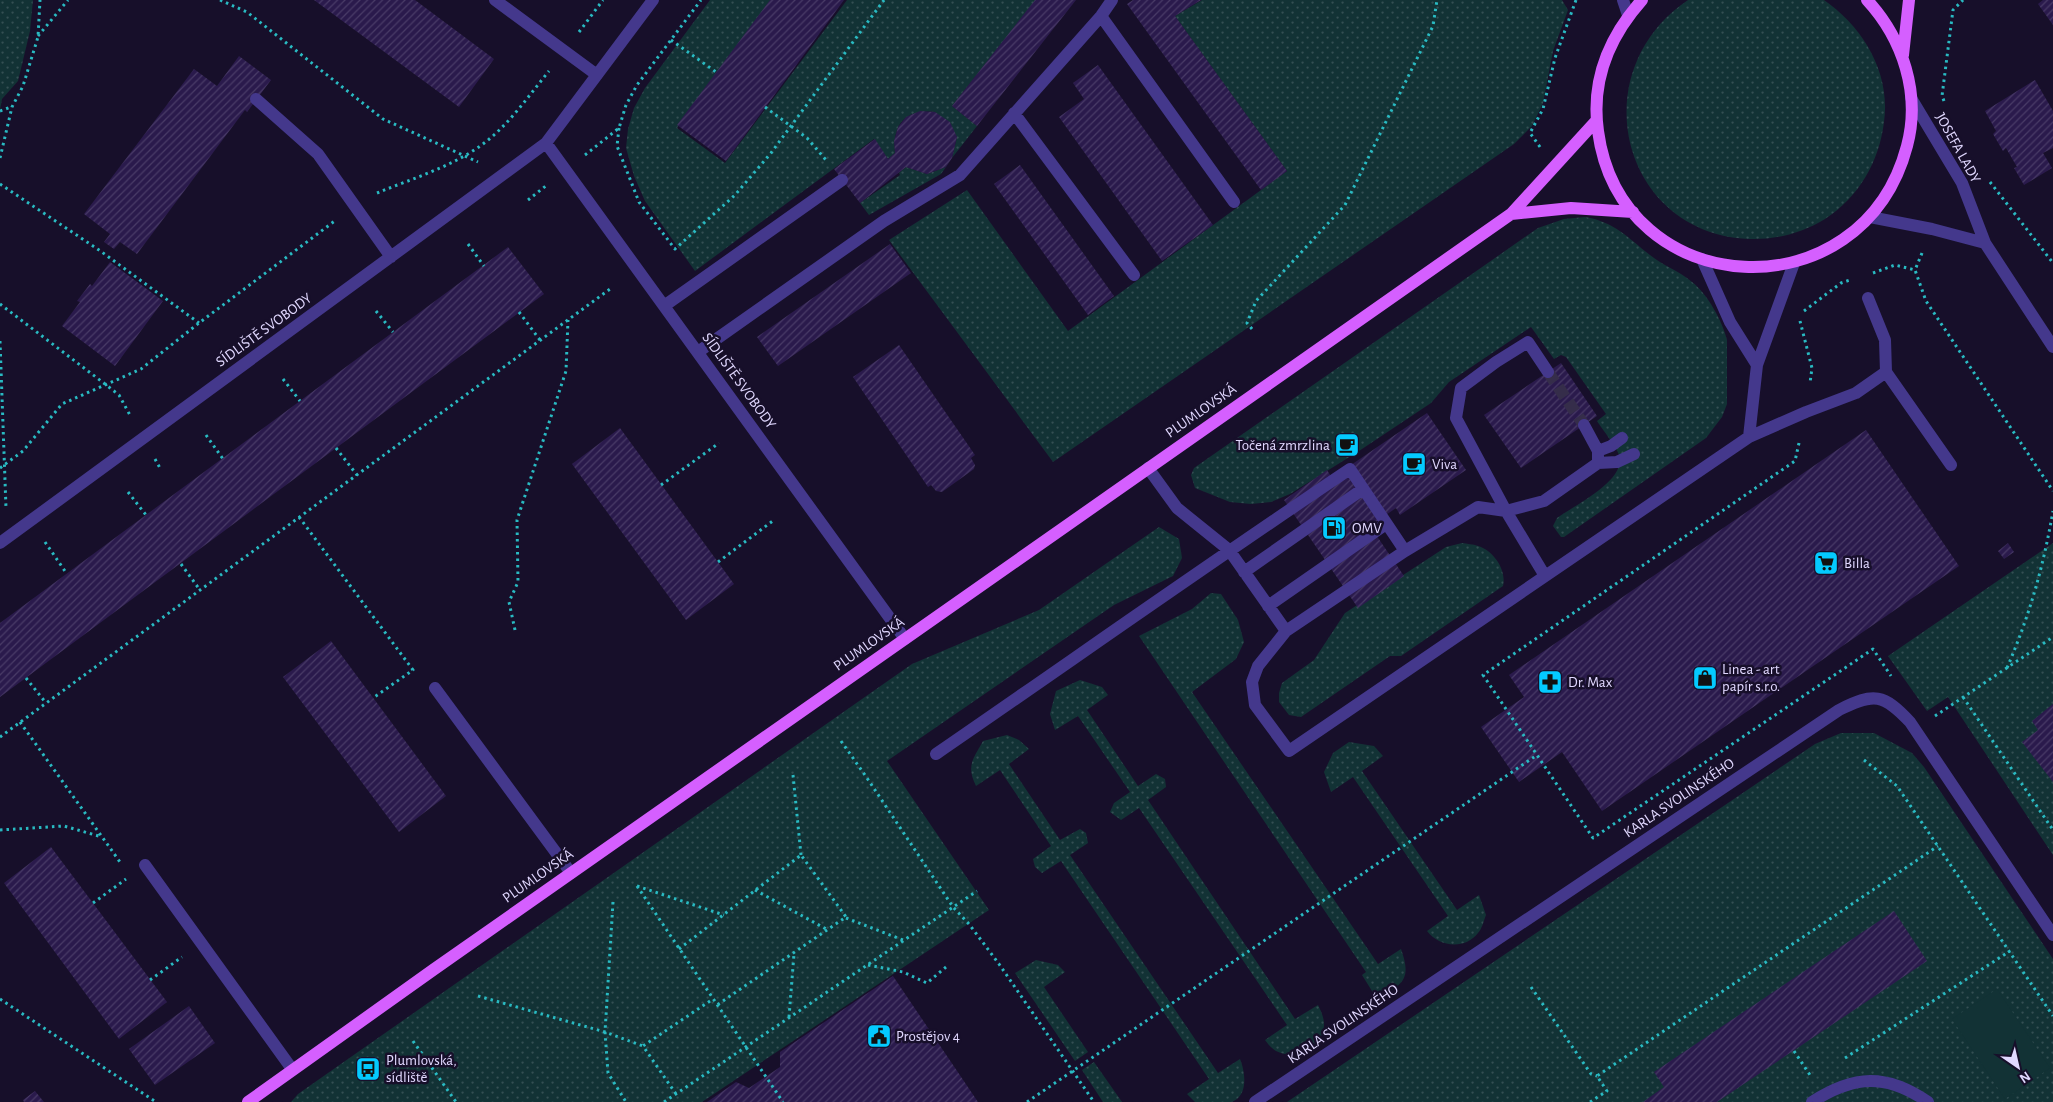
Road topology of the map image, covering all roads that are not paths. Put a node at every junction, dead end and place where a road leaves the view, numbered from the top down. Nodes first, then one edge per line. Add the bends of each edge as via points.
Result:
1 (495, 0) edge
2 (653, 0) edge
3 (1112, 0) edge
4 (1623, 0) edge
5 (1642, 0) edge
6 (1867, 0) edge
7 (1909, 0) edge
8 (1628, 15) junction
9 (1100, 16) junction
10 (1902, 57) junction
11 (597, 75) junction
12 (1911, 98) junction
13 (256, 99) dead end
14 (1014, 114) junction
15 (1596, 120) junction
16 (546, 143) junction
17 (842, 180) road end
18 (1234, 202) dead end
19 (1633, 212) junction
20 (1511, 214) junction
21 (1870, 217) junction
22 (1985, 243) junction
23 (391, 257) junction
24 (1702, 259) junction
25 (1794, 263) junction
26 (1134, 275) dead end
27 (1868, 298) dead end
28 (664, 306) junction
29 (2053, 347) edge
30 (698, 352) junction
31 (1757, 365) junction
32 (1548, 372) tunnel mouth
33 (1886, 372) junction
34 (1584, 425) tunnel mouth
35 (1748, 437) junction
36 (1622, 438) dead end
37 (1634, 454) dead end
38 (1598, 457) junction
39 (1951, 465) dead end
40 (1148, 468) junction
41 (1363, 489) junction
42 (1506, 511) junction
43 (1386, 524) junction
44 (3, 541) edge
45 (1229, 550) junction
46 (1405, 551) junction
47 (1244, 572) junction
48 (1545, 576) junction
49 (1268, 606) junction
50 (1286, 631) junction
51 (905, 639) junction
52 (436, 688) dead end
53 (936, 754) dead end
54 (145, 865) road end
55 (571, 873) junction
56 (2053, 935) edge
57 (292, 1069) junction
58 (248, 1102) edge
59 (1255, 1102) edge
60 (1812, 1102) edge
61 (1928, 1102) edge

1 - 11 street
2 - 11 street, SÍDLIŠTĚ SVOBODY
3 - 9 street
4 - 8 street
5 - 8 main road
6 - 10 main road via 1886,24
7 - 10 main road
8 - 15 main road via 1609,47 1603,65 1598,83
9 - 14 street
9 - 18 street
10 - 12 main road
11 - 16 street, SÍDLIŠTĚ SVOBODY
12 - 21 main road via 1911,120 1903,162 1884,200
12 - 22 street, JOSEFA LADY via 1962,183
13 - 23 street via 318,154
14 - 26 street
14 - 30 street via 960,175 884,220
15 - 19 main road via 1606,168
15 - 20 main road, PLUMLOVSKÁ
16 - 23 street, SÍDLIŠTĚ SVOBODY
16 - 28 street, SÍDLIŠTĚ SVOBODY
17 - 28 street
19 - 20 main road via 1571,208
19 - 24 main road via 1675,247
20 - 40 main road, PLUMLOVSKÁ
21 - 22 street
21 - 25 main road via 1835,246
22 - 29 street, JOSEFA LADY
23 - 44 street, SÍDLIŠTĚ SVOBODY
24 - 25 main road via 1748,268
24 - 31 street via 1730,322
25 - 31 street
27 - 33 street via 1885,340
28 - 30 street, SÍDLIŠTĚ SVOBODY
30 - 51 street, SÍDLIŠTĚ SVOBODY
31 - 35 street
32 - 42 street via 1528,342 1461,388 1456,418
33 - 35 street via 1856,393
33 - 39 street
34 - 38 street
35 - 48 street
36 - 38 street
37 - 38 street via 1617,462
38 - 42 street via 1544,501
40 - 45 street via 1177,508
40 - 51 main road, PLUMLOVSKÁ
41 - 43 street
41 - 45 street via 1350,469
41 - 47 street
42 - 46 street via 1478,507
42 - 48 street
43 - 46 street
43 - 49 street
45 - 47 street
45 - 53 street
46 - 50 street
47 - 49 street
48 - 50 street via 1289,751 1255,705 1252,682 1258,666
49 - 50 street
51 - 55 main road, PLUMLOVSKÁ
52 - 55 street
54 - 57 street
55 - 57 main road, PLUMLOVSKÁ
56 - 59 street, KARLA SVOLINSKÉHO via 1910,722 1884,699 1864,698 1839,710
57 - 58 main road, PLUMLOVSKÁ
60 - 61 street via 1834,1089 1862,1080 1904,1088

